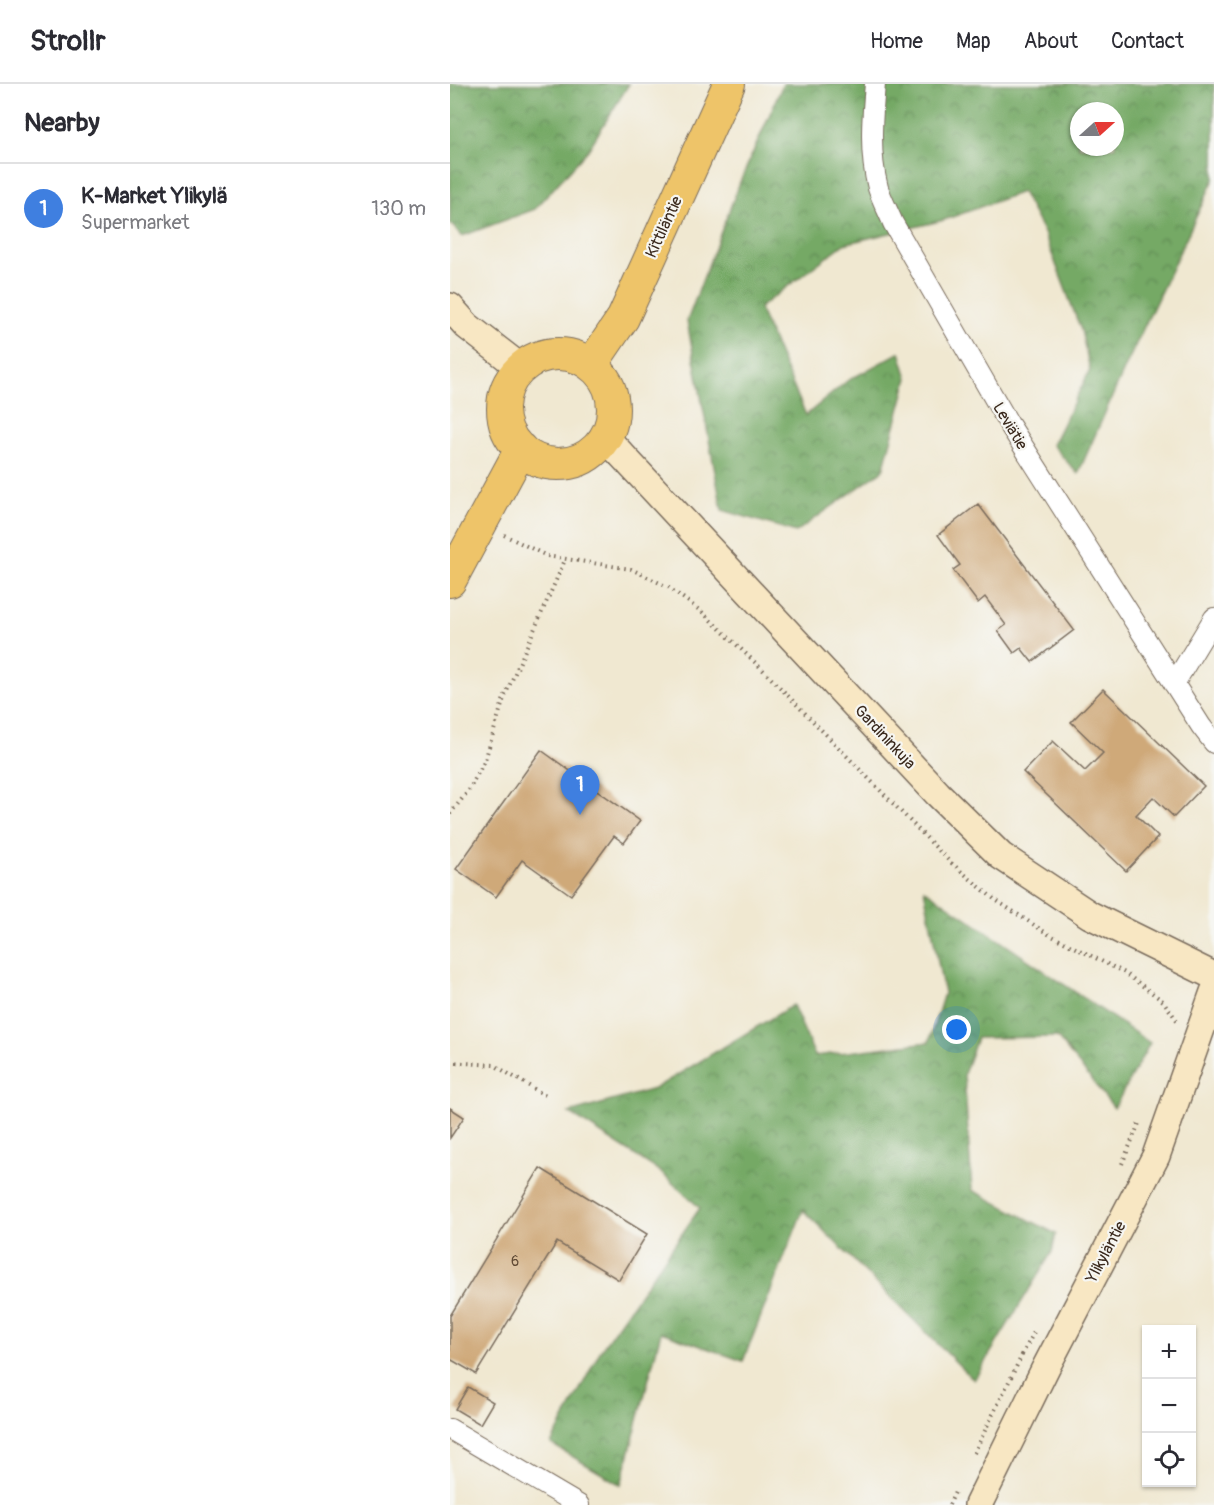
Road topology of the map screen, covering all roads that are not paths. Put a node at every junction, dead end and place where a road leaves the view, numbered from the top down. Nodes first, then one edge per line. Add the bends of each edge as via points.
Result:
1 (729, 84) edge
2 (875, 84) edge
3 (450, 307) edge
4 (591, 365) junction
5 (521, 368) junction
6 (605, 437) junction
7 (521, 449) junction
8 (450, 581) edge
9 (1214, 618) edge
10 (1174, 684) junction
11 (1214, 743) edge
12 (1214, 976) edge
13 (1214, 992) edge
14 (450, 1429) edge
15 (579, 1505) edge
16 (978, 1505) edge

1 - 4 main road, Kittiläntie via 622,318
2 - 10 street, Leviätie via 873,160 879,189 893,223 1009,424
3 - 5 street via 467,326
4 - 5 main road via 571,355 556,354 534,359
4 - 6 main road via 602,376 612,398 611,422
5 - 7 main road via 506,390 503,408 506,426
6 - 7 main road via 587,455 570,462 544,462
6 - 12 street, Gardininkuja via 938,794 1001,855 1090,915
7 - 8 main road
9 - 10 street
10 - 11 street, Leviätie
13 - 16 street, Ylikyläntie via 1183,1029 1156,1156
14 - 15 street

